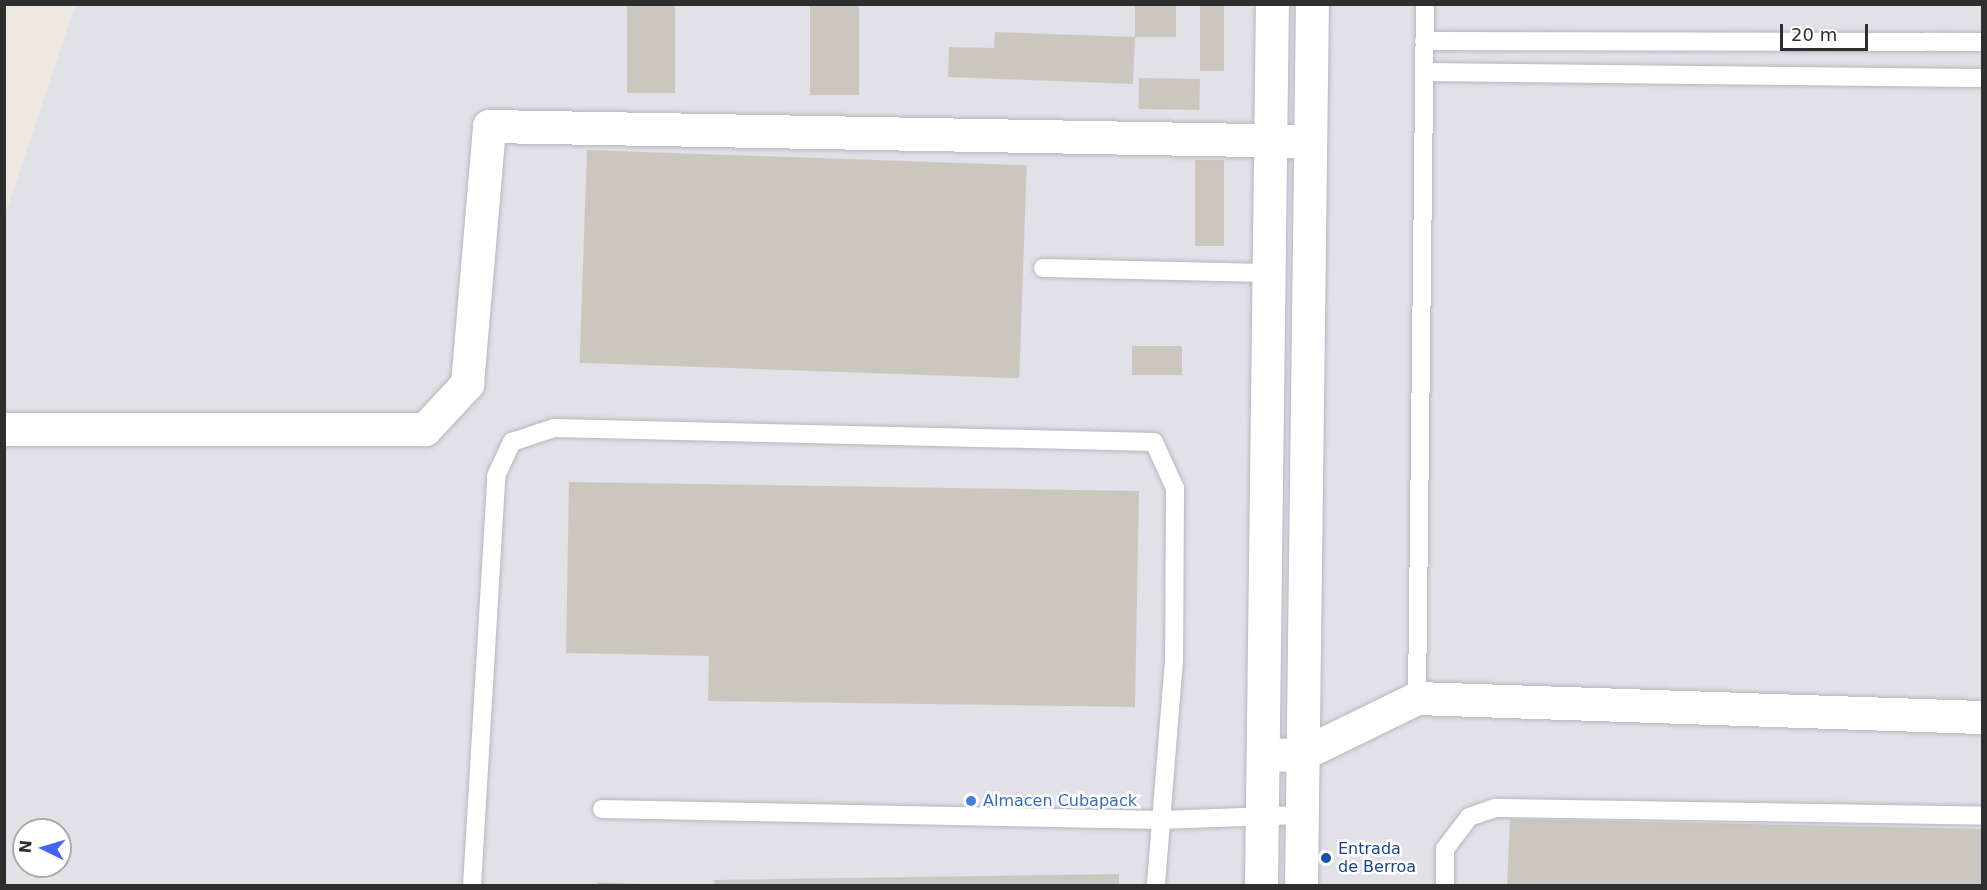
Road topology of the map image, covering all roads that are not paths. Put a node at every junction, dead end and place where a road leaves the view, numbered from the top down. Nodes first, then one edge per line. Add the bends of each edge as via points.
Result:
1 (1272, 4) edge
2 (1312, 4) edge
3 (1425, 4) edge
4 (1424, 41) junction
5 (1983, 42) edge
6 (1424, 72) junction
7 (1983, 78) edge
8 (1310, 141) junction
9 (1269, 143) junction
10 (1043, 268) dead end
11 (1267, 273) junction
12 (4, 429) edge
13 (1416, 698) junction
14 (1983, 717) edge
15 (1263, 754) junction
16 (1300, 755) junction
17 (602, 809) dead end
18 (1260, 813) junction
19 (1300, 815) junction
20 (1983, 816) edge
21 (1160, 820) junction
22 (472, 885) edge
23 (1156, 885) edge
24 (1261, 885) edge
25 (1301, 885) edge
26 (1445, 885) edge

1 - 9 street
2 - 8 street
3 - 4 lane
4 - 5 lane
4 - 6 lane
6 - 7 lane
6 - 13 lane
8 - 9 street
8 - 16 street
9 - 11 street
9 - 12 street via 489,126 467,384 426,429
10 - 11 lane
11 - 15 street
13 - 14 street
13 - 16 street
15 - 16 street
15 - 18 street
16 - 19 street
17 - 21 lane
18 - 19 lane
18 - 21 lane
18 - 24 street
19 - 25 street
20 - 26 lane via 1495,808 1469,817 1445,849
21 - 22 lane via 1174,660 1174,488 1154,442 554,428 512,442 496,476
21 - 23 lane

